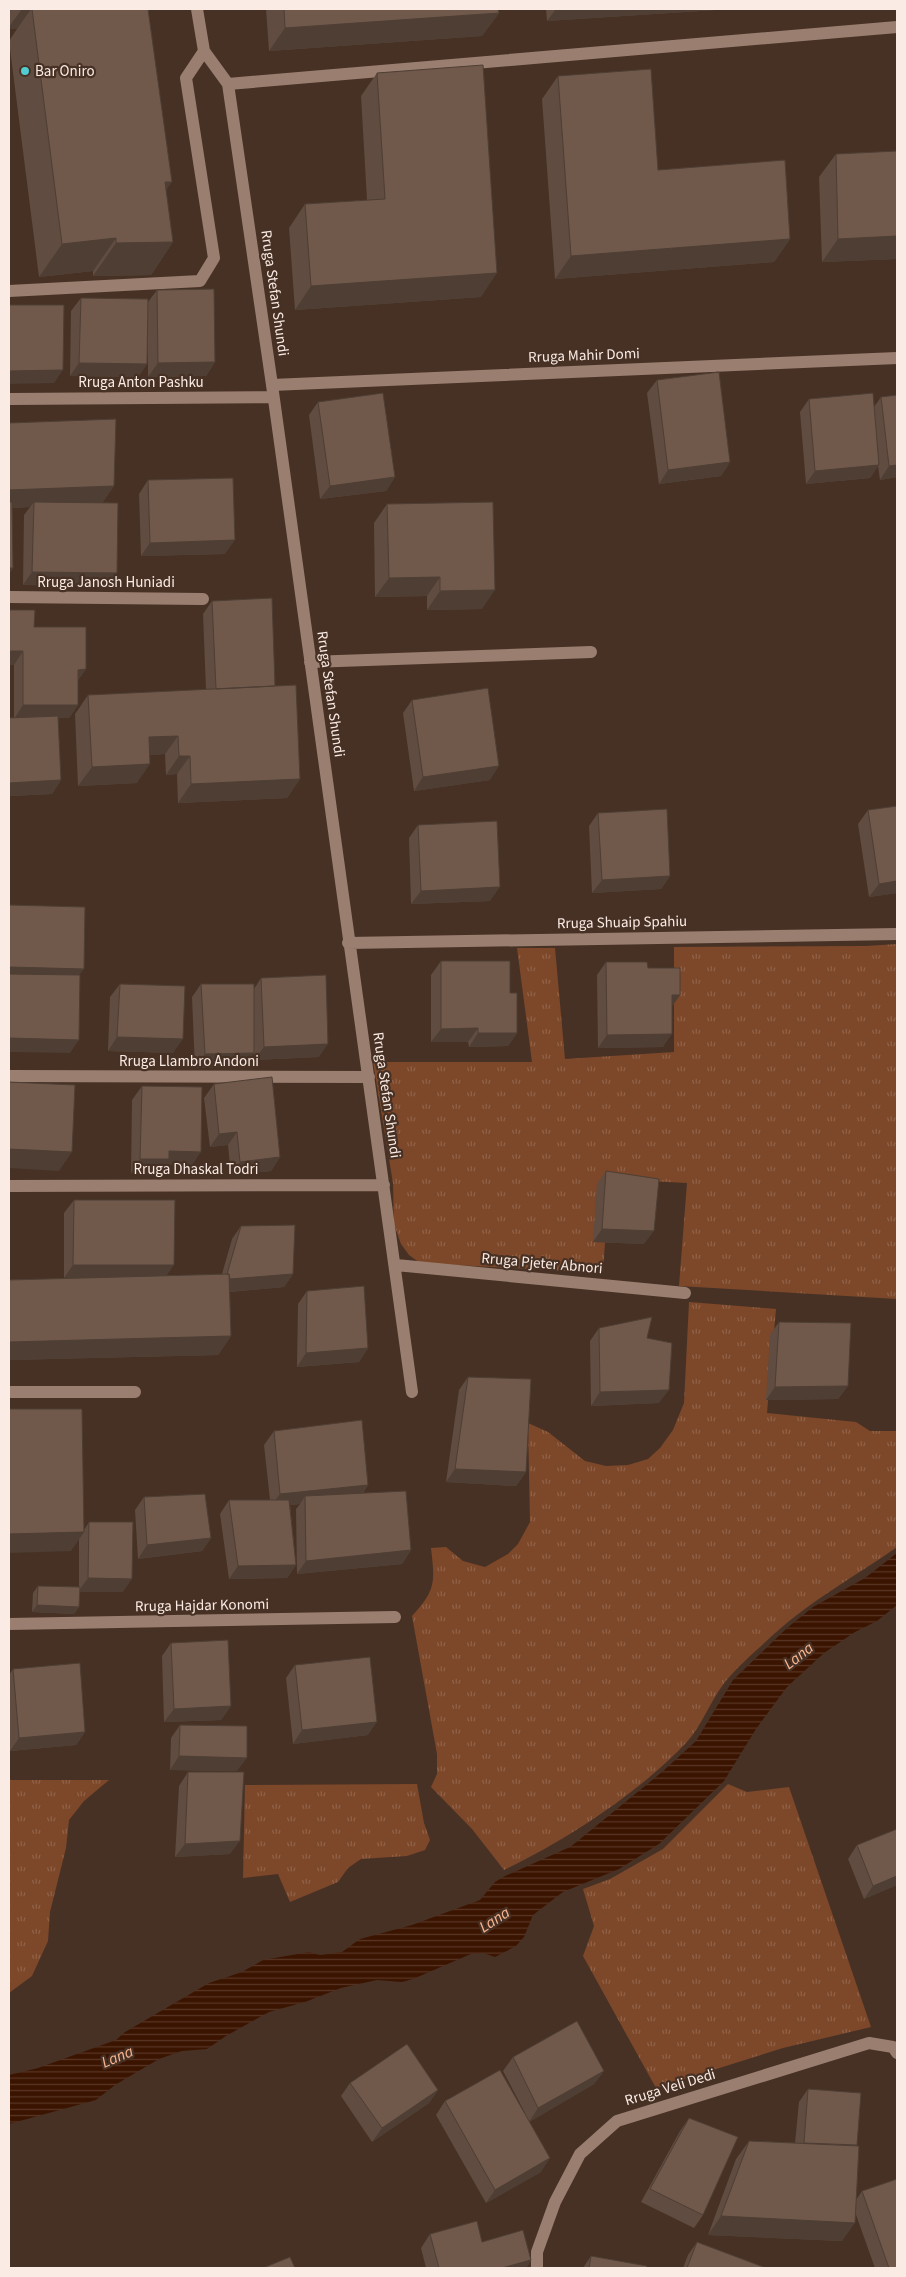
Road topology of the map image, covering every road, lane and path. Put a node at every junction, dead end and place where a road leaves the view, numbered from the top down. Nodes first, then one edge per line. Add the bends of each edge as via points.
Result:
1 (198, 9) edge
2 (897, 28) edge
3 (204, 51) junction
4 (228, 84) junction
5 (9, 291) edge
6 (897, 358) edge
7 (273, 391) junction
8 (9, 399) edge
9 (9, 597) edge
10 (203, 599) dead end
11 (591, 652) dead end
12 (310, 662) junction
13 (897, 934) edge
14 (348, 943) junction
15 (9, 1076) edge
16 (369, 1077) junction
17 (384, 1185) junction
18 (9, 1186) edge
19 (396, 1265) junction
20 (685, 1293) dead end
21 (9, 1392) edge
22 (135, 1392) dead end
23 (412, 1392) dead end
24 (395, 1618) dead end
25 (9, 1624) edge
26 (897, 2053) edge
27 (537, 2268) edge

1 - 3 street, Rruga Stefan Shundi
2 - 4 street
3 - 4 street, Rruga Stefan Shundi
3 - 5 street via 186,78 214,258 200,281
4 - 7 street, Rruga Stefan Shundi
6 - 7 street, Rruga Mahir Domi
7 - 8 street, Rruga Anton Pashku
7 - 12 street, Rruga Stefan Shundi
9 - 10 street, Rruga Janosh Huniadi
11 - 12 street
12 - 14 street, Rruga Stefan Shundi
13 - 14 street, Rruga Shuaip Spahiu
14 - 16 street, Rruga Stefan Shundi
15 - 16 street, Rruga Llambro Andoni
16 - 17 street, Rruga Stefan Shundi
17 - 18 street, Rruga Dhaskal Todri
17 - 19 street, Rruga Stefan Shundi
19 - 20 street, Rruga Pjeter Abnori
19 - 23 street, Rruga Stefan Shundi
21 - 22 street
24 - 25 street, Rruga Hajdar Konomi
26 - 27 street, Rruga Veli Dedi via 893,2047 869,2043 617,2121 580,2154 554,2202 537,2252

